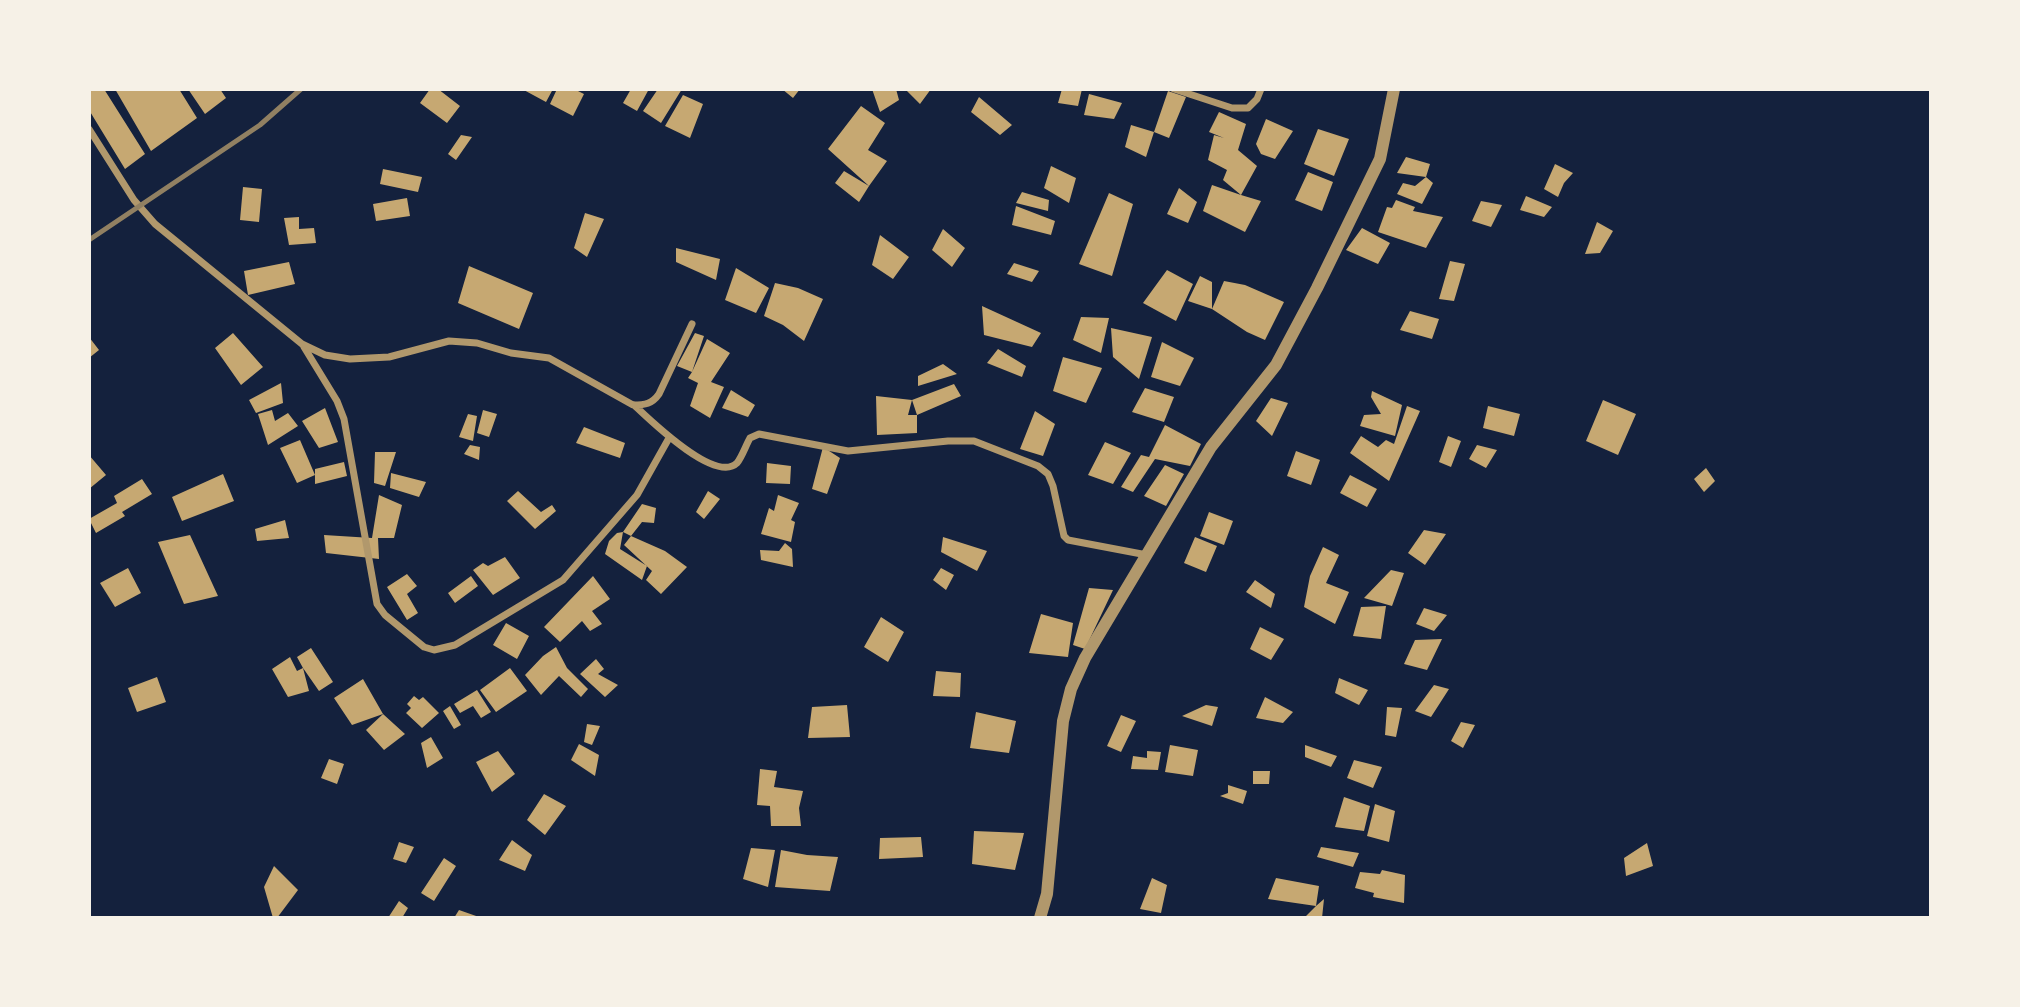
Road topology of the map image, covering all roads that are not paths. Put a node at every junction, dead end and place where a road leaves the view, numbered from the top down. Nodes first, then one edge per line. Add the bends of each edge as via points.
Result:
1 (1174, 89) edge
2 (1261, 89) edge
3 (1394, 89) edge
4 (89, 129) edge
5 (692, 324) dead end
6 (302, 344) junction
7 (634, 405) junction
8 (669, 438) junction
9 (1147, 555) junction
10 (1040, 918) edge

1 - 2 street via 1232,108 1248,108
3 - 9 street via 1380,159 1317,288 1276,365 1211,447
4 - 6 street via 134,200 155,224
5 - 7 street via 659,394 653,402
6 - 7 street via 325,355 350,359 390,357 449,341 477,343 548,358
6 - 8 street via 344,419 377,604 424,647 434,650 455,645 563,580 637,495
7 - 8 street
8 - 9 street via 718,466 737,463 750,438 759,434 848,451 974,441 1048,474 1068,540
9 - 10 street via 1084,658 1071,689 1063,721

